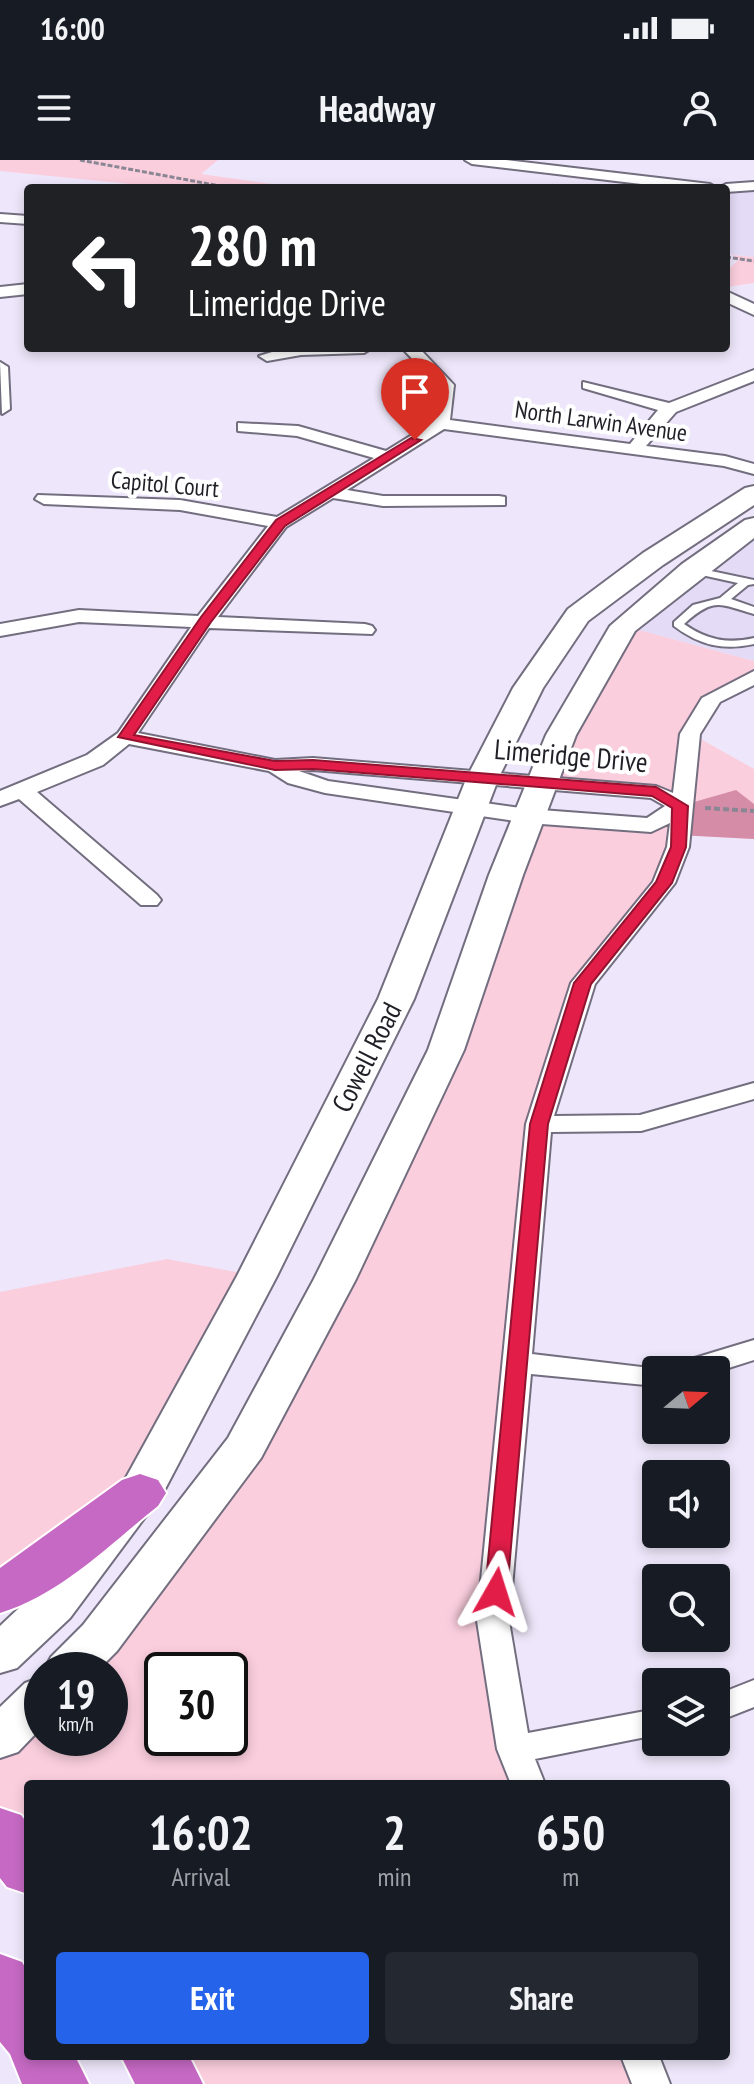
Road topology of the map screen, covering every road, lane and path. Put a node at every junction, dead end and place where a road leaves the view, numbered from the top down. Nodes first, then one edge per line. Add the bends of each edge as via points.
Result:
1 (80, 160) edge
2 (472, 160) edge
3 (209, 184) edge
4 (676, 184) edge
5 (754, 186) edge
6 (730, 188) edge
7 (0, 218) edge
8 (24, 220) edge
9 (730, 258) edge
10 (754, 261) edge
11 (24, 289) edge
12 (0, 292) edge
13 (730, 298) edge
14 (754, 310) edge
15 (290, 352) edge
16 (414, 352) edge
17 (267, 356) dead end
18 (0, 367) edge
19 (754, 375) edge
20 (589, 385) dead end
21 (670, 408) junction
22 (2, 409) edge
23 (441, 424) junction
24 (244, 427) dead end
25 (635, 449) junction
26 (389, 457) junction
27 (754, 469) edge
28 (330, 492) junction
29 (754, 494) edge
30 (44, 499) dead end
31 (499, 501) dead end
32 (280, 523) junction
33 (754, 526) edge
34 (692, 570) junction
35 (750, 582) edge
36 (724, 600) junction
37 (754, 611) edge
38 (206, 619) junction
39 (0, 630) edge
40 (365, 630) dead end
41 (754, 641) edge
42 (754, 677) edge
43 (125, 737) junction
44 (275, 766) junction
45 (24, 792) junction
46 (477, 792) junction
47 (0, 799) edge
48 (535, 799) junction
49 (680, 806) junction
50 (754, 811) edge
51 (149, 900) dead end
52 (754, 1091) edge
53 (539, 1124) junction
54 (754, 1350) edge
55 (730, 1357) edge
56 (518, 1363) junction
57 (642, 1375) edge
58 (140, 1493) junction
59 (0, 1593) edge
60 (86, 1652) edge
61 (0, 1655) edge
62 (754, 1693) edge
63 (730, 1703) edge
64 (24, 1714) edge
65 (642, 1725) edge
66 (0, 1738) edge
67 (514, 1749) junction
68 (526, 1780) edge
69 (0, 1832) edge
70 (24, 1864) edge
71 (0, 1981) edge
72 (24, 2025) edge
73 (43, 2060) edge
74 (155, 2060) edge
75 (642, 2060) edge
76 (56, 2084) edge
77 (170, 2084) edge
78 (651, 2084) edge

1 - 3 path
2 - 4 street
5 - 6 street
7 - 8 street
9 - 10 path
11 - 12 street
13 - 14 street
15 - 17 street
16 - 23 street via 446,385
18 - 22 street
19 - 21 street
20 - 21 street
21 - 25 street
23 - 25 street, North Larwin Avenue
23 - 26 street
24 - 26 street via 298,431
25 - 27 street, North Larwin Avenue
26 - 28 street
28 - 31 street via 383,501
28 - 32 street
29 - 46 street, Cowell Road via 578,615 528,688
30 - 32 street, Capitol Court via 180,505
32 - 38 street
33 - 34 street
34 - 35 lane
34 - 48 street via 624,626 561,735
35 - 36 lane
36 - 37 lane
36 - 41 lane via 697,607 678,624 697,639 729,647
38 - 39 street via 79,616
38 - 40 street
38 - 43 street
42 - 49 street via 712,698 690,734
43 - 44 street, Limeridge Drive
43 - 45 street via 95,760
44 - 46 street, Limeridge Drive via 313,764
44 - 46 street, Limeridge Drive via 325,787
45 - 47 street
45 - 51 street
46 - 48 street, Limeridge Drive
46 - 48 street, Limeridge Drive
46 - 58 street, Cowell Road via 396,999 257,1276
48 - 49 street, Limeridge Drive via 656,792
48 - 49 street, Limeridge Drive via 651,825
48 - 60 street via 446,1050 335,1279 252,1433
49 - 50 path
49 - 53 street via 678,847 664,883 583,983
52 - 53 street via 641,1123
53 - 56 street
54 - 55 street
56 - 57 street
56 - 67 street via 493,1621
58 - 59 highway via 34,1574
58 - 61 street, Cowell Road via 53,1605
62 - 63 street
64 - 66 street
65 - 67 street
67 - 68 street
69 - 70 highway
71 - 72 highway
73 - 76 highway
74 - 77 highway
75 - 78 street

